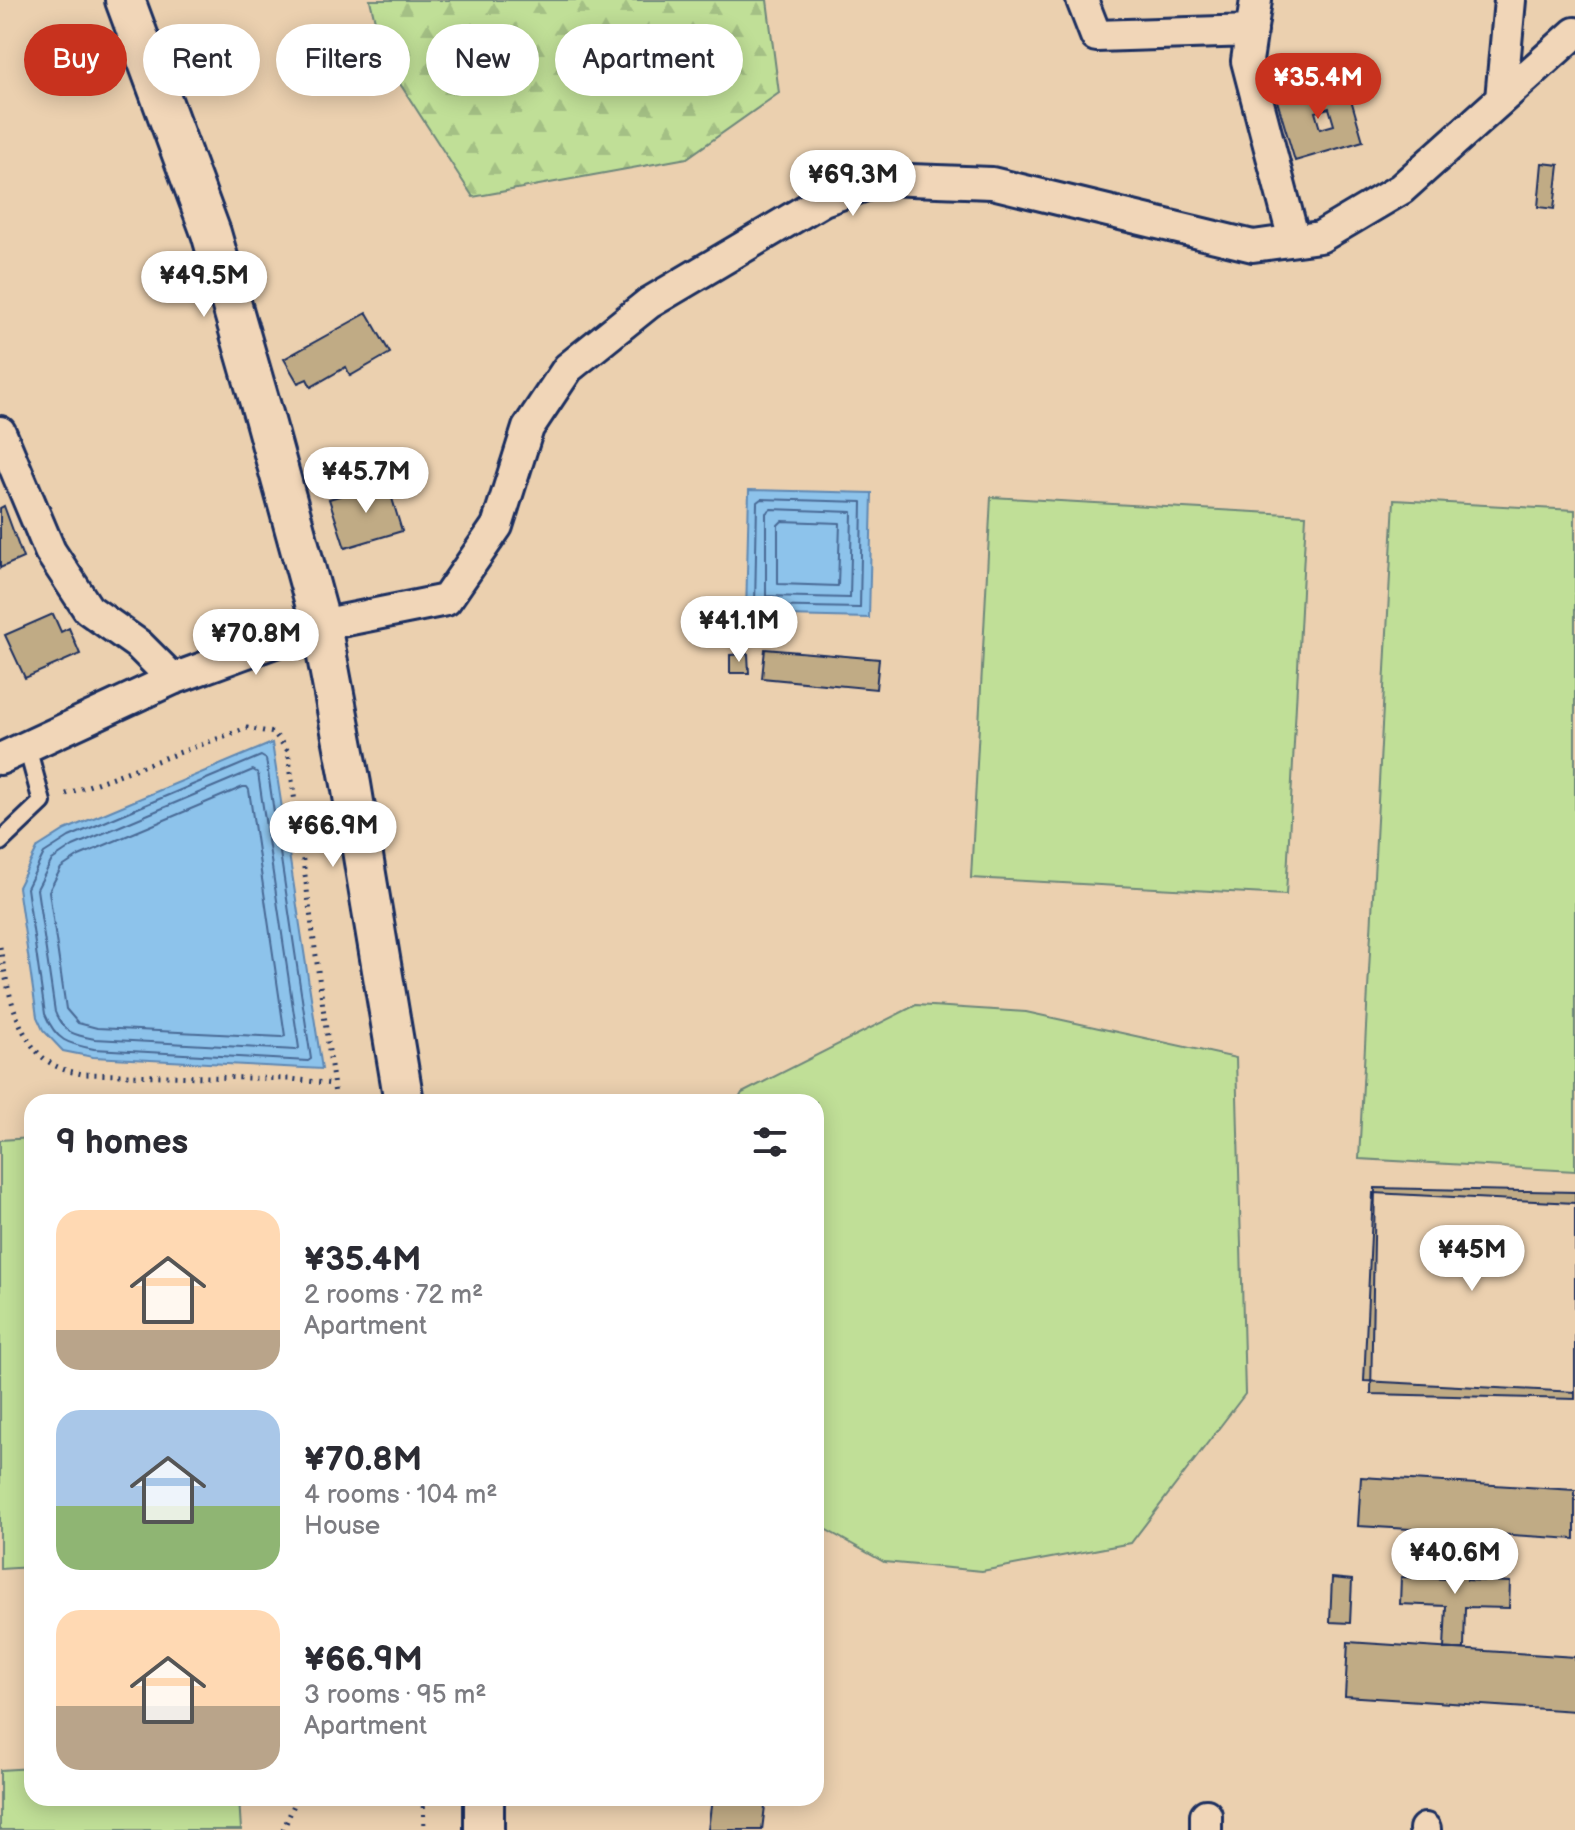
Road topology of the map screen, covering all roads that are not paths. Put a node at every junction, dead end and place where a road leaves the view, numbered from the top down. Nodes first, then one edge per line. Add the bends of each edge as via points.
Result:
1 (125, 0) edge
2 (1082, 0) edge
3 (1256, 0) edge
4 (1510, 0) edge
5 (1252, 31) junction
6 (1575, 33) edge
7 (1501, 99) junction
8 (1294, 240) junction
9 (0, 432) edge
10 (321, 625) junction
11 (173, 679) junction
12 (13, 753) edge
13 (0, 842) edge
14 (403, 1094) edge
15 (484, 1806) edge
16 (484, 1830) edge

1 - 10 street via 211,233
2 - 5 street via 1096,36
3 - 5 street
4 - 7 street
5 - 8 street via 1247,61
6 - 7 street
7 - 8 street via 1401,189 1320,237
8 - 10 street via 1253,246 992,183 883,179 823,200 649,303 568,368 528,428 497,526 446,600
9 - 11 street via 50,551 88,609 139,645
10 - 11 street
10 - 14 street
11 - 12 street
12 - 13 lane via 42,802
15 - 16 street

